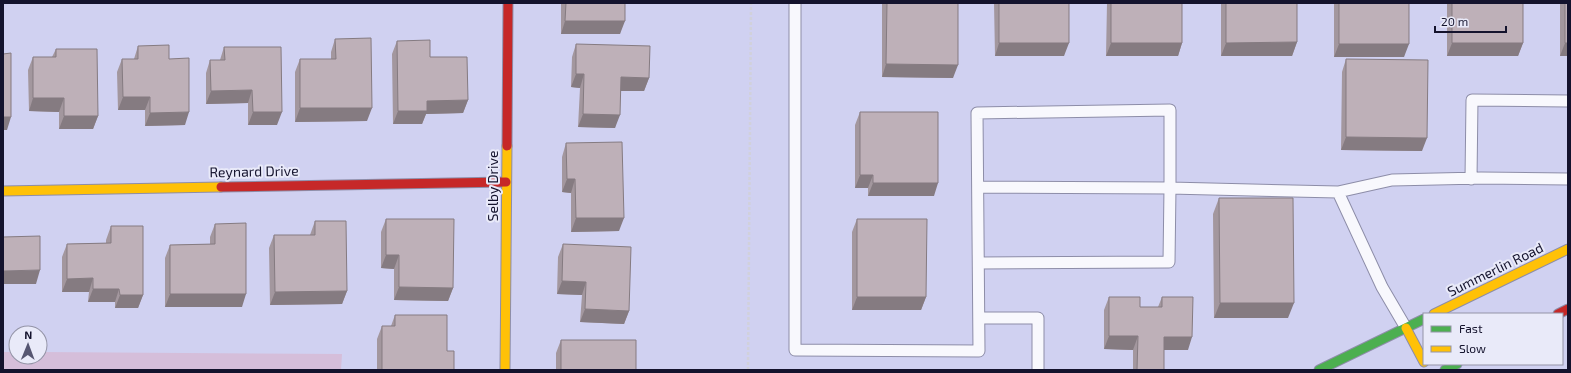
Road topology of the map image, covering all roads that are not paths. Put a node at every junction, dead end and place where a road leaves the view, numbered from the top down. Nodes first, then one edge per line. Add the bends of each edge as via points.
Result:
1 (508, 3) edge
2 (795, 3) edge
3 (1568, 101) edge
4 (1471, 179) junction
5 (1568, 179) edge
6 (506, 182) junction
7 (978, 187) junction
8 (1170, 188) junction
9 (3, 191) edge
10 (1338, 192) junction
11 (1568, 249) edge
12 (979, 263) junction
13 (1436, 313) edge
14 (979, 318) junction
15 (1423, 320) edge
16 (1406, 328) junction
17 (1423, 360) edge
18 (1455, 365) edge
19 (505, 370) edge
20 (1038, 370) edge
21 (1319, 370) edge
22 (1445, 370) edge

1 - 6 street, Selby Drive
2 - 14 lane via 795,350 979,351
3 - 4 lane via 1472,100
4 - 5 lane
4 - 10 lane via 1392,180
6 - 9 street, Reynard Drive
6 - 19 street, Selby Drive
7 - 8 lane
7 - 8 lane via 977,113 1170,110
7 - 12 lane
8 - 10 lane
8 - 12 lane via 1169,262
10 - 16 lane via 1382,287
11 - 13 street, Summerlin Road
12 - 14 lane
14 - 20 lane via 1038,318
15 - 16 street
16 - 17 street
16 - 21 street
18 - 22 street

